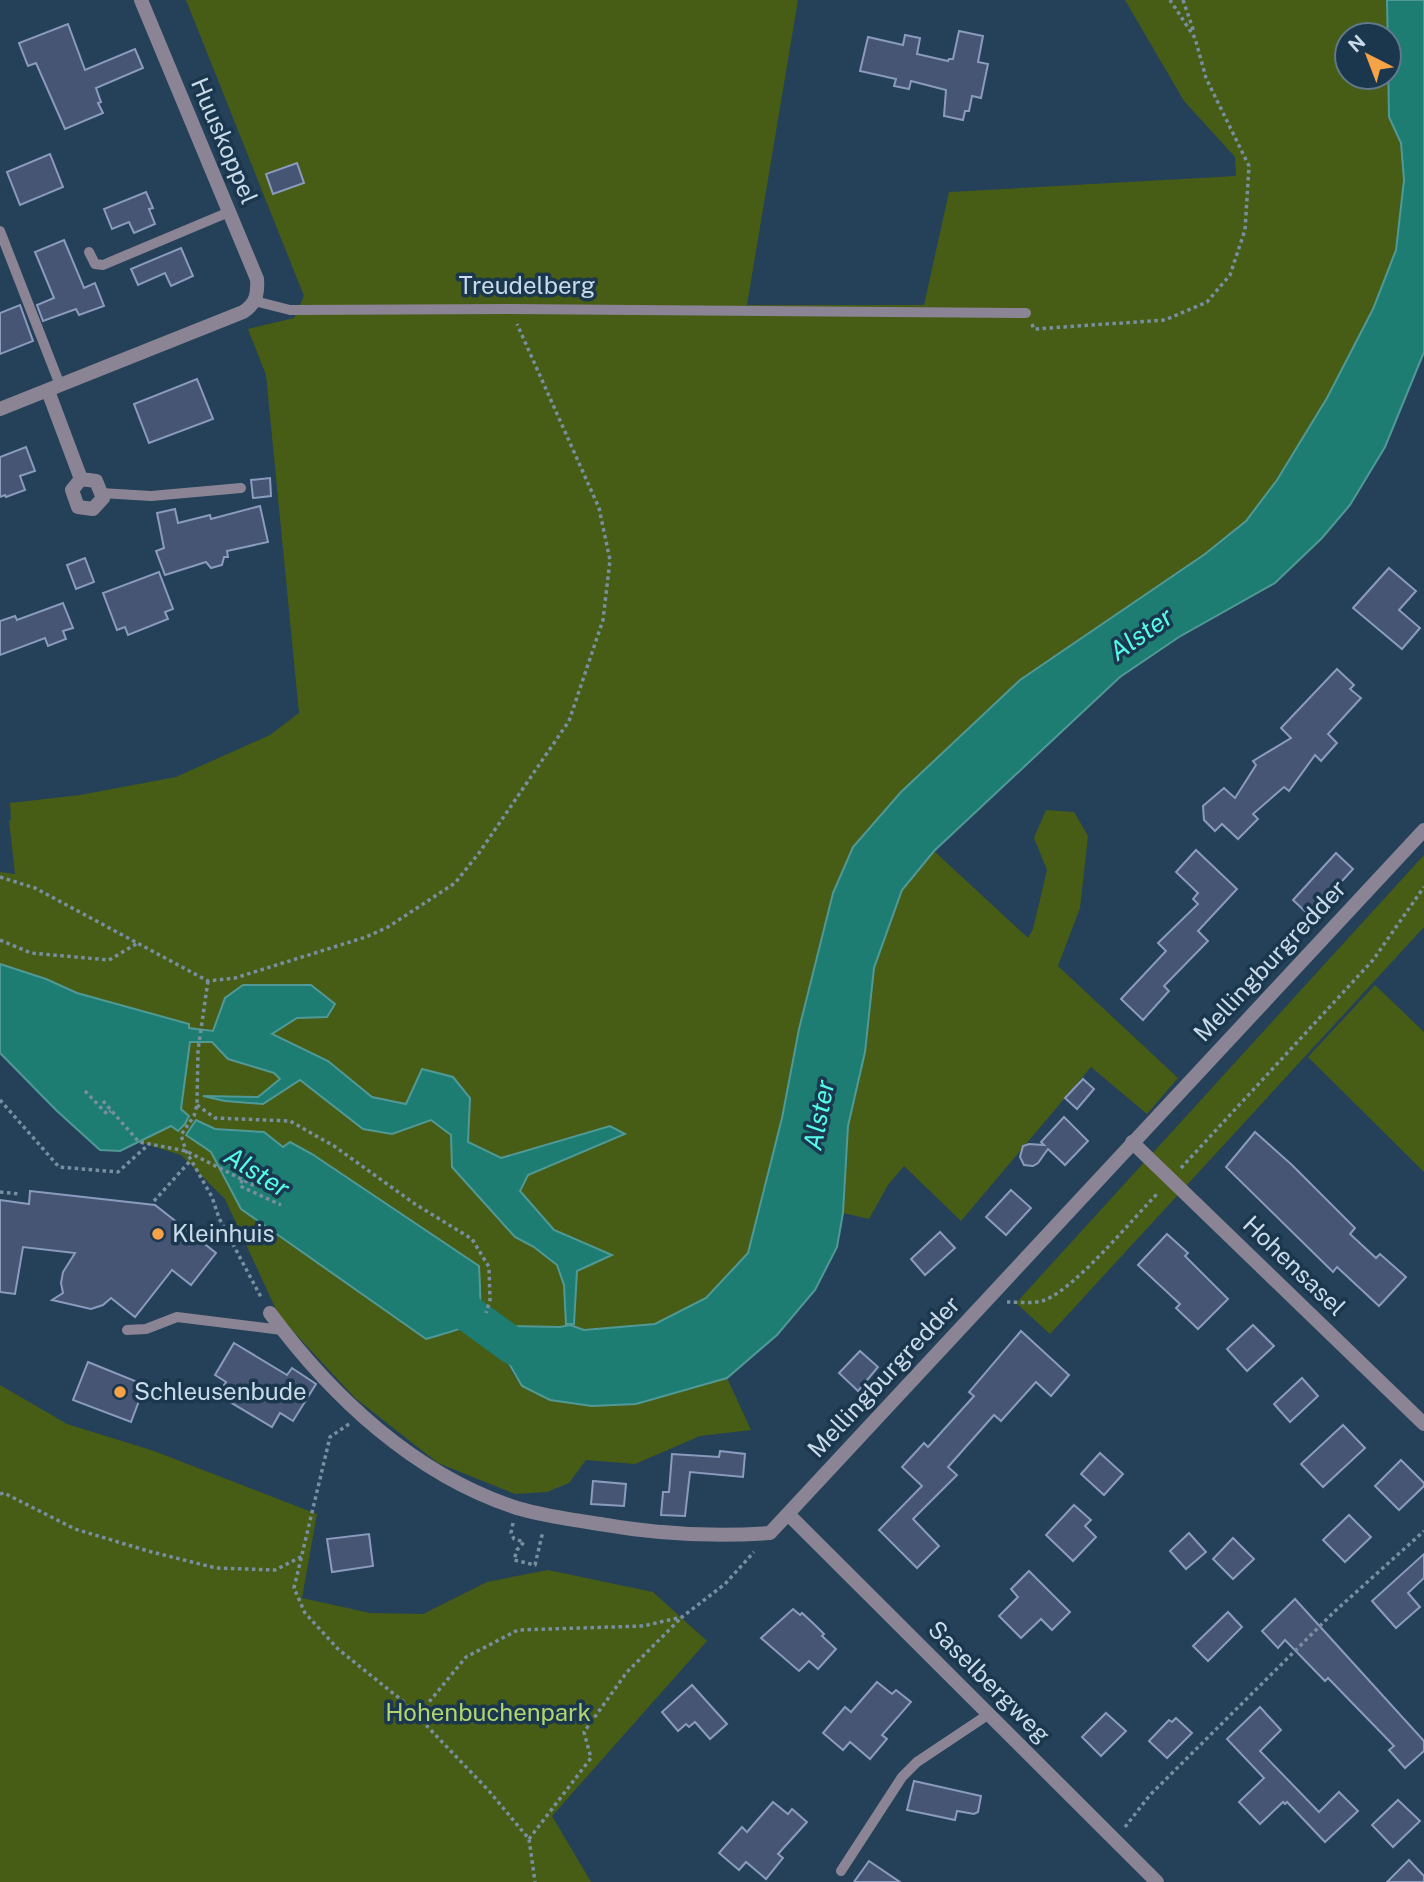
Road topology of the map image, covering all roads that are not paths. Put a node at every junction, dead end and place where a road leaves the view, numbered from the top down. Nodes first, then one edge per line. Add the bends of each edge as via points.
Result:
1 (141, 0) edge
2 (229, 212) junction
3 (0, 231) edge
4 (89, 252) dead end
5 (255, 301) junction
6 (1026, 313) road end
7 (54, 388) junction
8 (0, 409) edge
9 (81, 479) junction
10 (241, 488) dead end
11 (101, 493) junction
12 (1424, 830) edge
13 (1132, 1142) junction
14 (270, 1312) road end
15 (127, 1330) dead end
16 (282, 1330) junction
17 (1424, 1424) edge
18 (789, 1515) junction
19 (989, 1714) junction
20 (841, 1871) dead end
21 (1157, 1882) edge

1 - 2 street, Huuskoppel
2 - 4 lane via 103,265 95,264
2 - 5 street, Huuskoppel via 257,279
3 - 7 lane
5 - 6 lane, Treudelberg via 290,310
5 - 7 street via 243,312
7 - 8 street
7 - 9 street
9 - 11 street via 96,481
9 - 11 street via 72,490 78,507 93,509 103,498
10 - 11 lane via 151,496
12 - 13 street, Mellingburgredder
13 - 17 street, Hohensasel
13 - 18 street, Mellingburgredder
14 - 16 street
15 - 16 lane via 146,1329 177,1317
16 - 18 street, Mellingburgredder via 362,1416 414,1457 466,1487 516,1508 630,1529 695,1535 770,1533
18 - 19 street, Saselbergweg
19 - 20 lane via 902,1777
19 - 21 street, Saselbergweg

